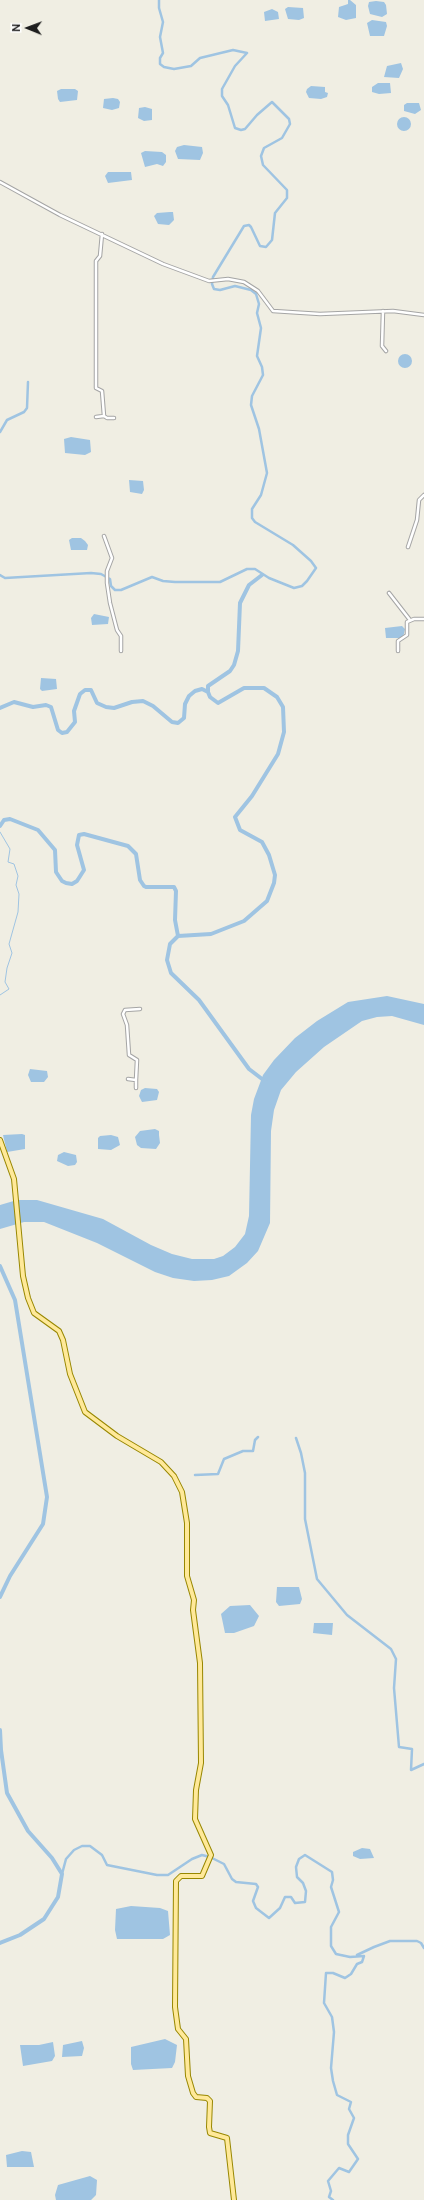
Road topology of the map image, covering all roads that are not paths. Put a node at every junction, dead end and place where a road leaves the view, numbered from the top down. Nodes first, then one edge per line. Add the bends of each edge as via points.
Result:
1 (0, 182) edge
2 (102, 234) junction
3 (383, 311) junction
4 (424, 315) edge
5 (386, 351) dead end
6 (104, 416) junction
7 (96, 417) dead end
8 (114, 418) dead end
9 (424, 495) edge
10 (104, 536) dead end
11 (408, 547) dead end
12 (389, 593) dead end
13 (424, 619) edge
14 (410, 620) junction
15 (398, 650) dead end
16 (121, 651) dead end
17 (140, 1009) dead end
18 (128, 1079) dead end
19 (136, 1080) junction
20 (136, 1088) dead end
21 (0, 1140) edge
22 (234, 2200) edge

1 - 2 street via 60,215
2 - 3 street via 163,264 209,280 228,279 244,282 258,291 271,310 280,313
2 - 6 street via 100,256 96,261 96,388 102,391
3 - 4 street
3 - 5 street via 382,346
6 - 7 street
6 - 8 street
9 - 11 street via 419,500 417,520
10 - 16 street via 112,558 107,571 107,582 120,636
12 - 14 street
13 - 14 street
14 - 15 street via 406,624 407,635 398,641
17 - 19 street via 125,1010 123,1014 127,1025 129,1055 137,1060
18 - 19 street
19 - 20 street
21 - 22 main road via 14,1179 23,1276 28,1298 34,1313 59,1331 70,1374 85,1412 117,1436 161,1462 174,1476 182,1492 187,1523 187,1576 194,1600 200,1670 201,1763 196,1790 195,1819 211,1854 202,1876 184,1876 176,1881 175,2007 178,2029 186,2039 188,2076 193,2093 196,2097 207,2098 210,2101 210,2133 227,2138

